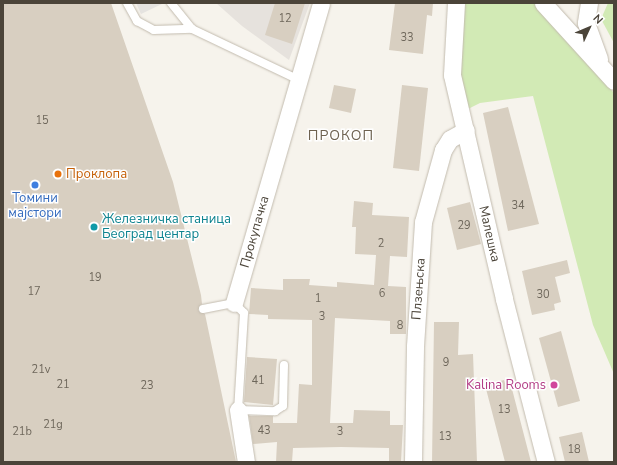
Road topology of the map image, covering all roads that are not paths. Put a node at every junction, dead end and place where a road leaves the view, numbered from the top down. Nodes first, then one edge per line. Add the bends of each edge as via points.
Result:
1 (127, 3) edge
2 (171, 3) edge
3 (321, 3) edge
4 (456, 3) edge
5 (589, 3) edge
6 (549, 5) edge
7 (192, 28) junction
8 (610, 77) edge
9 (299, 80) junction
10 (466, 130) junction
11 (234, 303) junction
12 (203, 309) dead end
13 (284, 365) dead end
14 (238, 410) junction
15 (246, 462) edge
16 (413, 462) edge
17 (546, 462) edge

1 - 7 lane via 137,21 154,30
2 - 7 lane
3 - 9 street, Прокупачка
4 - 10 street, Малешка via 452,75
5 - 8 street via 586,23 594,49
6 - 8 street
7 - 9 lane
9 - 11 street, Прокупачка
10 - 16 street, Плзењска via 450,140 443,150 423,222 415,346
10 - 17 street, Малешка via 503,294
11 - 12 lane
11 - 14 lane via 244,313 245,321 239,360
13 - 14 lane via 282,406 275,411
14 - 15 street

